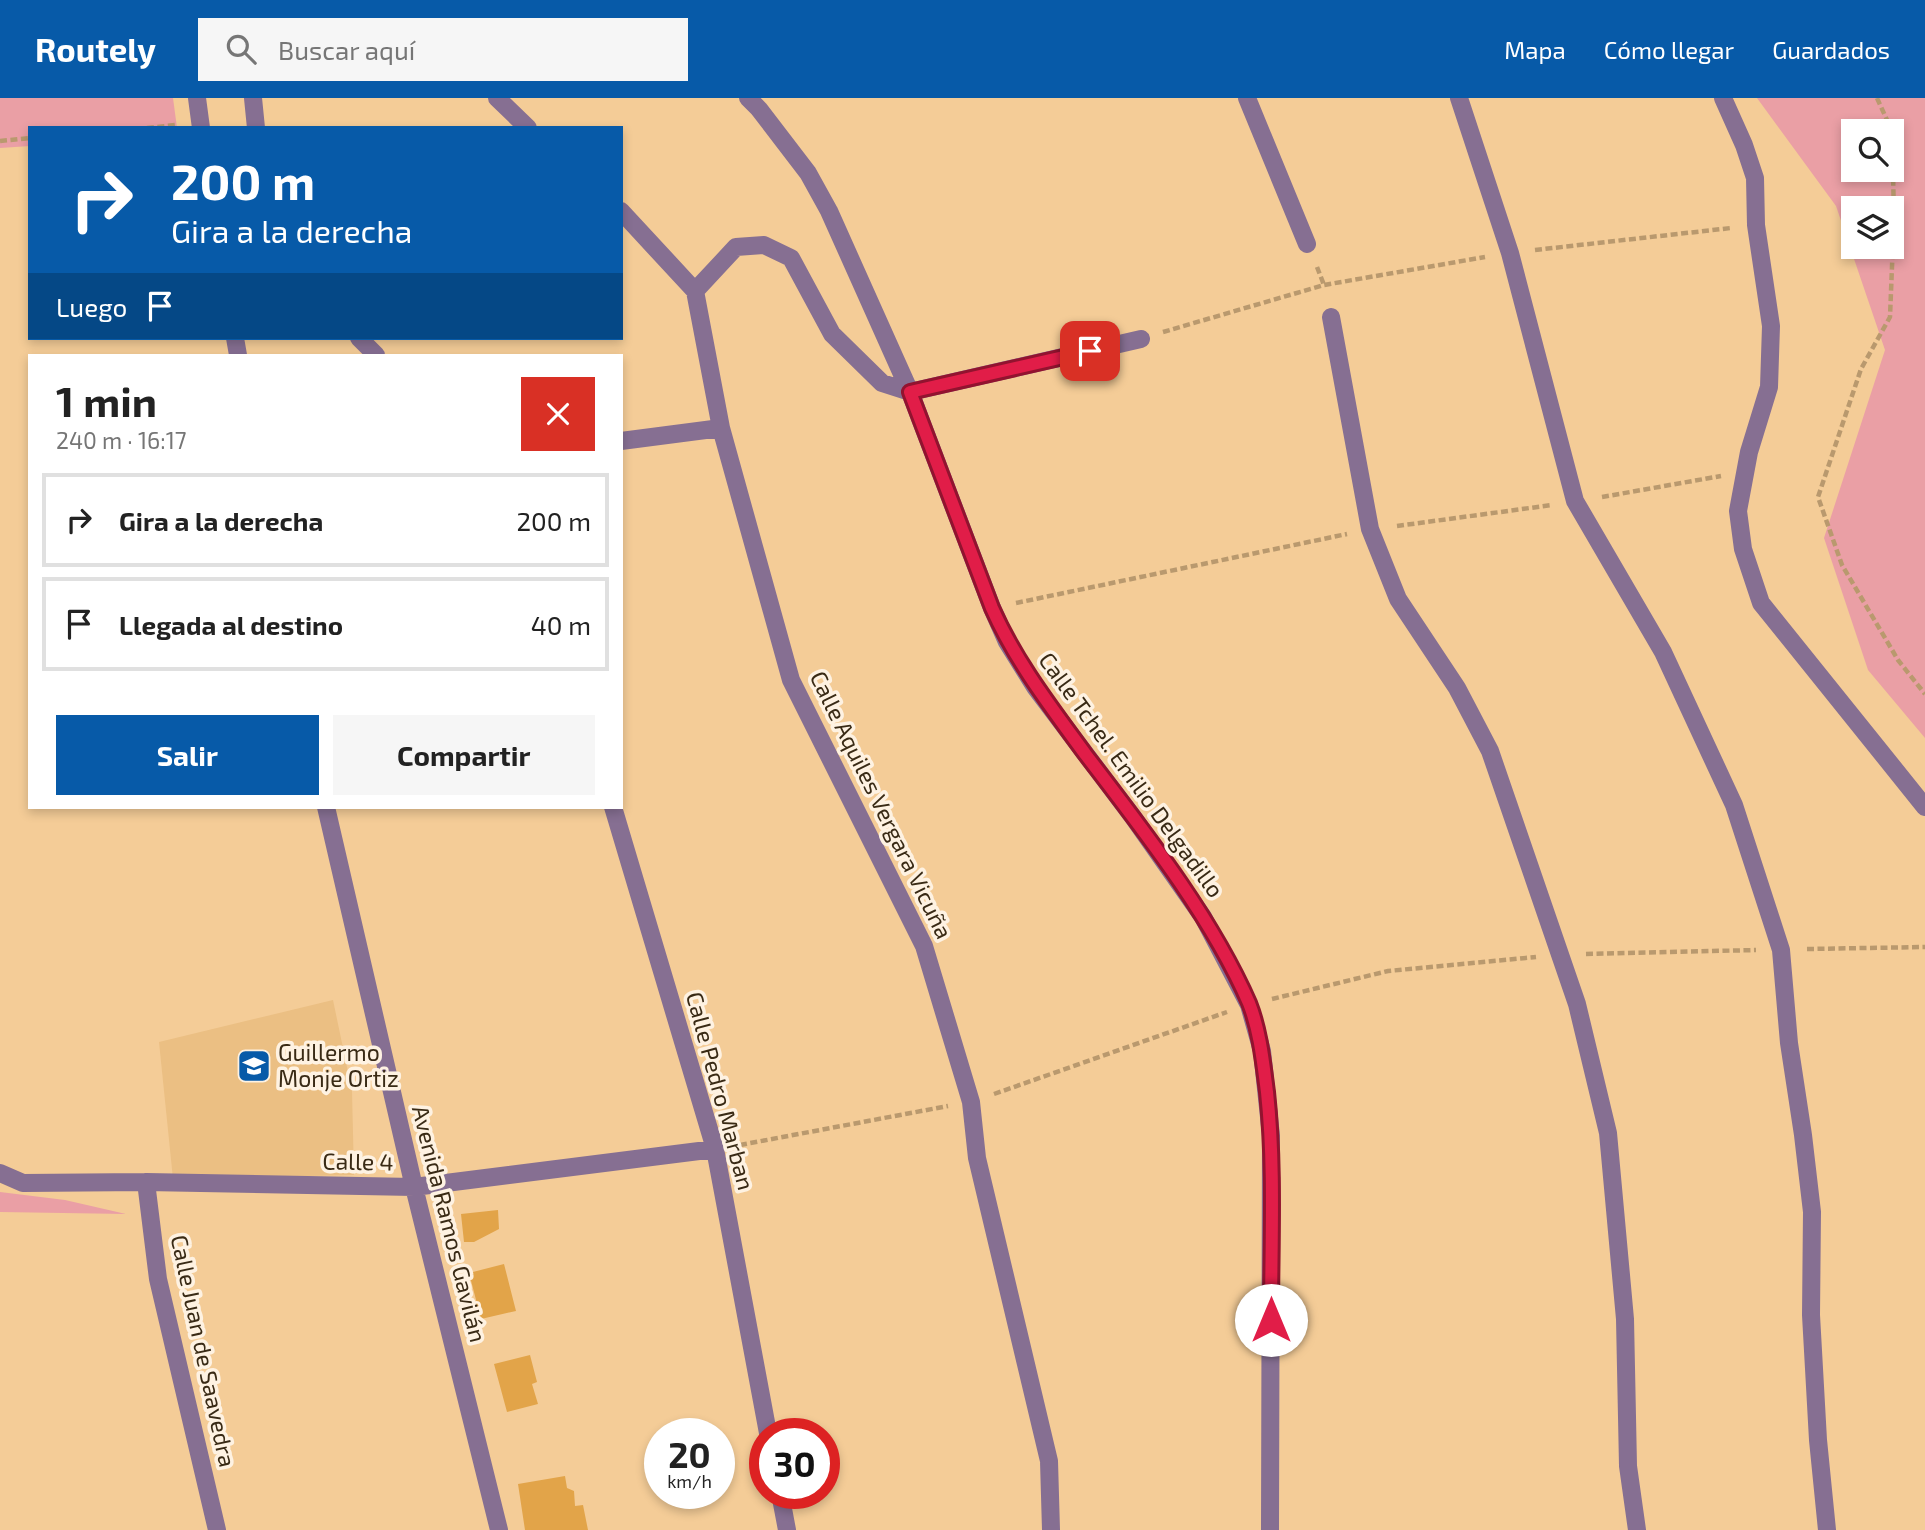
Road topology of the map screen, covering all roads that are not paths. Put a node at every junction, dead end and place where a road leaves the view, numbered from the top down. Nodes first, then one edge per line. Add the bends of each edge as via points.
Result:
1 (197, 98) edge
2 (253, 98) edge
3 (496, 98) edge
4 (748, 98) edge
5 (1247, 98) edge
6 (1459, 98) edge
7 (1723, 98) edge
8 (201, 126) edge
9 (256, 126) edge
10 (526, 126) edge
11 (623, 213) edge
12 (1307, 244) road end
13 (695, 291) junction
14 (1331, 317) road end
15 (1141, 339) road end
16 (361, 340) edge
17 (375, 354) edge
18 (910, 392) junction
19 (721, 428) junction
20 (623, 441) edge
21 (1925, 807) edge
22 (326, 809) edge
23 (614, 809) edge
24 (715, 1150) junction
25 (0, 1173) edge
26 (146, 1182) junction
27 (414, 1187) junction
28 (765, 1418) edge
29 (783, 1509) edge
30 (217, 1530) edge
31 (499, 1530) edge
32 (787, 1530) edge
33 (1051, 1530) edge
34 (1270, 1530) edge
35 (1637, 1530) edge
36 (1827, 1530) edge

1 - 8 street
2 - 9 street
3 - 10 street
4 - 18 street, Calle Tchel. Emilio Delgadillo via 813,182 829,211
5 - 12 street
6 - 36 street via 1510,253 1575,502 1663,652 1734,805 1781,950 1810,1199 1811,1315
7 - 21 street via 1755,178 1756,225 1771,326 1769,387 1749,452 1738,511 1743,549 1761,603
11 - 13 street
13 - 18 street via 736,247 764,244 791,258 832,334 882,383
13 - 19 street, Calle Aquiles Vergara Vicuña
14 - 35 street via 1370,529 1398,599 1457,688 1490,751 1577,1004 1608,1133 1625,1319 1628,1466
15 - 18 street
16 - 17 street
18 - 34 street, Calle Tchel. Emilio Delgadillo via 1007,642 1203,917 1249,1004 1262,1051 1271,1136
19 - 20 street
19 - 33 street, Calle Aquiles Vergara Vicuña via 791,680 923,946 971,1102 977,1158 1049,1461
22 - 27 street, Avenida Ramos Gavilán
23 - 24 street, Calle Pedro Marban
24 - 27 street, Calle 4
24 - 28 street, Calle Pedro Marban
25 - 26 street, Calle 4 via 23,1183
26 - 27 street, Calle 4
26 - 30 street, Calle Juan de Saavedra via 158,1279
27 - 31 street, Avenida Ramos Gavilán
29 - 32 street

